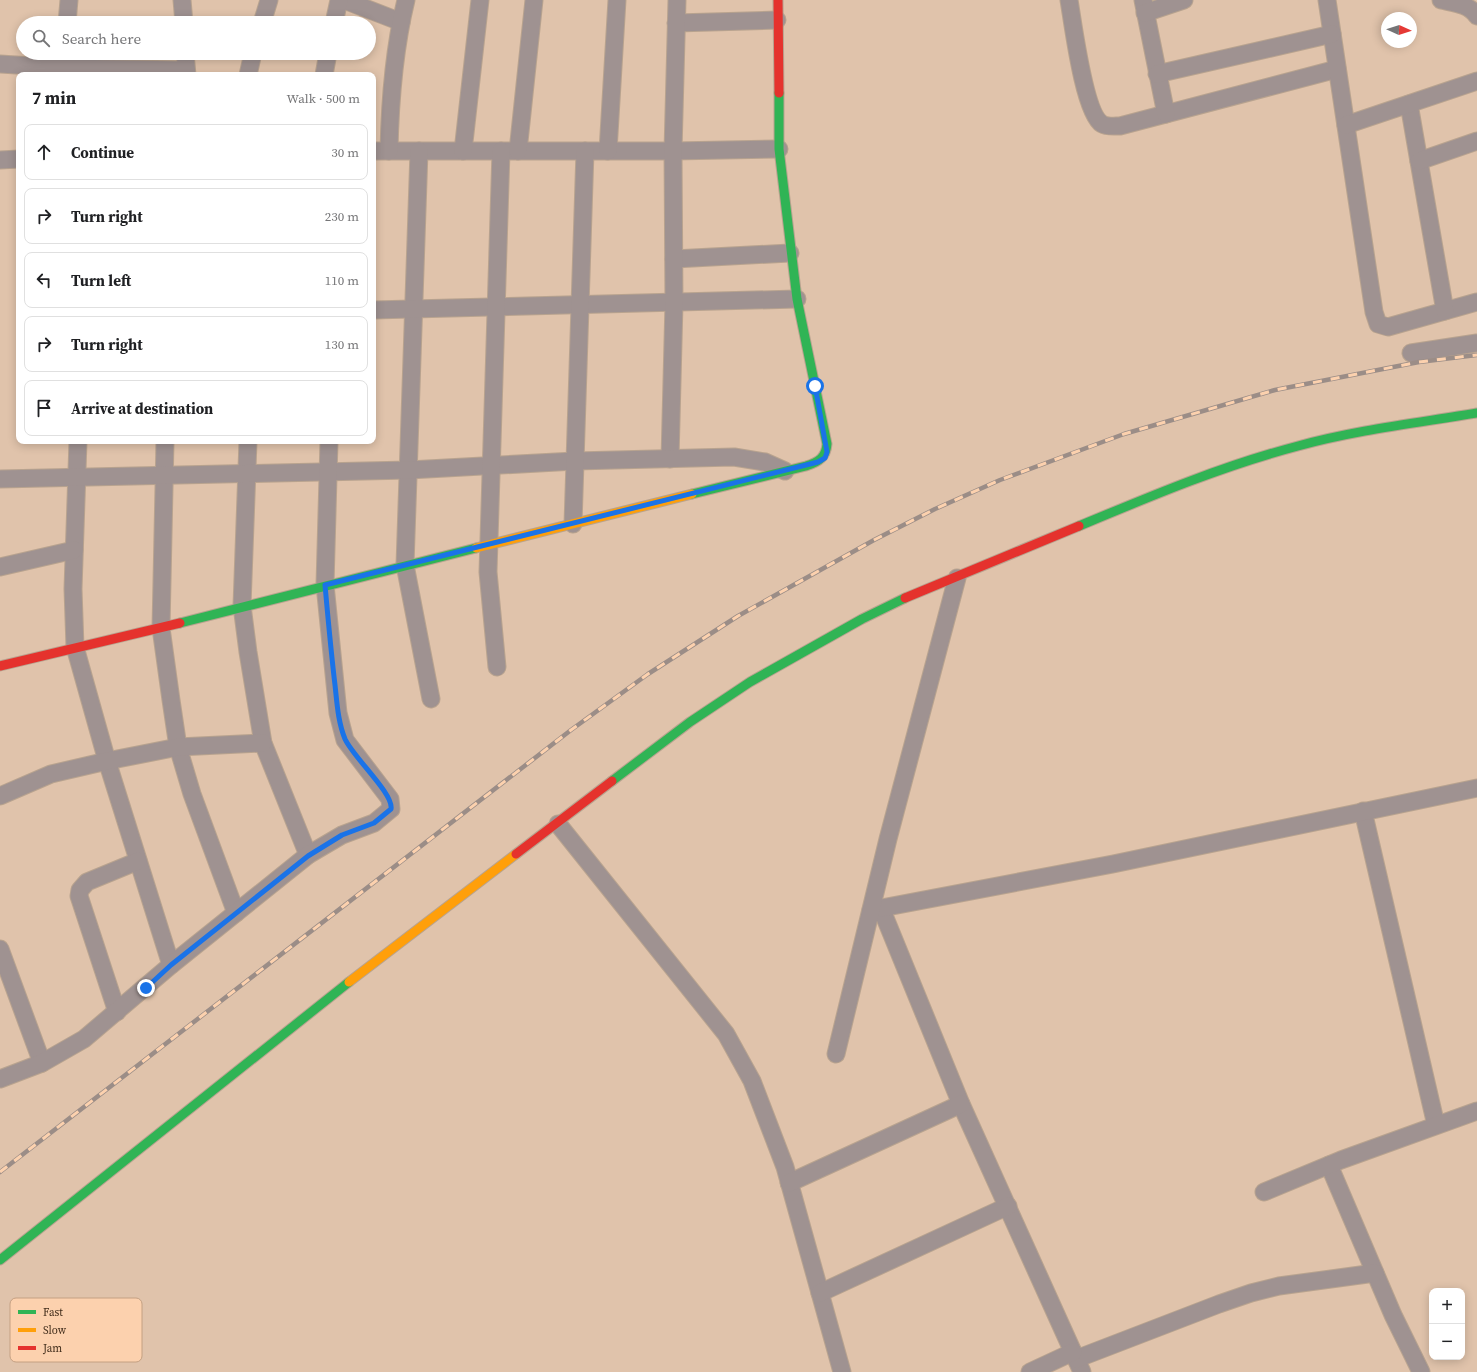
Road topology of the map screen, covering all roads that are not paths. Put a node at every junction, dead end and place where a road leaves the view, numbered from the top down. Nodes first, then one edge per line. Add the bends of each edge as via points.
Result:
1 (69, 0) edge
2 (182, 0) edge
3 (269, 0) edge
4 (339, 0) edge
5 (344, 0) edge
6 (406, 0) edge
7 (480, 0) edge
8 (534, 0) edge
9 (612, 0) edge
10 (617, 0) edge
11 (677, 0) edge
12 (778, 0) edge
13 (1069, 0) edge
14 (1184, 0) edge
15 (1327, 0) edge
16 (1441, 0) edge
17 (1144, 6) edge
18 (68, 16) edge
19 (183, 16) edge
20 (264, 16) edge
21 (336, 16) edge
22 (1477, 16) edge
23 (777, 20) junction
24 (401, 22) junction
25 (676, 23) junction
26 (1332, 34) junction
27 (65, 60) edge
28 (185, 60) edge
29 (251, 60) edge
30 (327, 60) edge
31 (0, 64) edge
32 (1338, 69) junction
33 (186, 72) edge
34 (249, 72) edge
35 (325, 72) edge
36 (1157, 74) junction
37 (1477, 81) edge
38 (1409, 104) junction
39 (1166, 114) junction
40 (1346, 125) junction
41 (1477, 141) edge
42 (778, 149) junction
43 (381, 151) edge
44 (464, 151) junction
45 (501, 151) junction
46 (518, 151) junction
47 (585, 151) junction
48 (608, 151) junction
49 (673, 151) junction
50 (419, 152) junction
51 (16, 159) edge
52 (0, 160) edge
53 (1419, 161) junction
54 (790, 253) junction
55 (674, 259) junction
56 (797, 300) junction
57 (1477, 302) edge
58 (674, 303) junction
59 (580, 305) junction
60 (498, 307) junction
61 (414, 309) junction
62 (376, 310) edge
63 (1445, 311) junction
64 (1477, 343) edge
65 (1411, 353) dead end
66 (1477, 413) edge
67 (78, 444) edge
68 (165, 444) edge
69 (248, 444) edge
70 (329, 444) edge
71 (670, 459) junction
72 (576, 461) junction
73 (492, 466) junction
74 (409, 470) junction
75 (785, 471) junction
76 (328, 472) junction
77 (247, 474) junction
78 (164, 475) junction
79 (76, 477) junction
80 (0, 479) edge
81 (574, 524) junction
82 (489, 544) junction
83 (74, 550) junction
84 (406, 565) junction
85 (0, 567) edge
86 (957, 578) junction
87 (325, 585) junction
88 (242, 606) junction
89 (161, 628) junction
90 (75, 648) junction
91 (0, 666) edge
92 (497, 667) dead end
93 (431, 699) dead end
94 (263, 743) junction
95 (178, 747) junction
96 (107, 761) junction
97 (1477, 788) edge
98 (0, 796) edge
99 (1363, 811) junction
100 (558, 824) junction
101 (308, 856) junction
102 (138, 860) junction
103 (876, 909) junction
104 (236, 913) junction
105 (0, 949) edge
106 (171, 965) junction
107 (5, 980) edge
108 (117, 1012) junction
109 (836, 1054) dead end
110 (42, 1063) junction
111 (0, 1079) edge
112 (961, 1104) junction
113 (1477, 1111) edge
114 (1436, 1124) junction
115 (1329, 1165) junction
116 (789, 1183) junction
117 (1264, 1192) dead end
118 (1008, 1206) junction
119 (0, 1260) edge
120 (1375, 1273) junction
121 (820, 1293) junction
122 (1077, 1361) edge
123 (842, 1372) edge
124 (1030, 1372) edge
125 (1421, 1372) edge

1 - 18 street
2 - 19 street
3 - 20 street
4 - 21 street
5 - 24 street
6 - 24 street
7 - 44 street
8 - 46 street
9 - 10 street
10 - 48 street
11 - 25 street
12 - 23 street
13 - 39 street via 1085,88 1096,118 1110,127
14 - 17 street
15 - 26 street
16 - 22 street via 1464,5
17 - 36 street
23 - 25 street
23 - 42 street
24 - 43 street via 391,105
25 - 49 street
26 - 32 street
26 - 36 street
27 - 31 street
27 - 33 street
28 - 33 street
29 - 34 street
30 - 35 street
32 - 39 street
32 - 40 street
36 - 39 street
37 - 38 street
38 - 40 street
38 - 53 street
40 - 63 street via 1374,312 1378,324 1388,327
41 - 53 street
42 - 49 street
42 - 54 street
43 - 50 street
44 - 45 street
44 - 50 street
45 - 46 street
45 - 60 street
46 - 47 street
47 - 48 street
47 - 59 street
48 - 49 street
49 - 55 street
50 - 61 street
51 - 52 street
53 - 63 street
54 - 55 street
54 - 56 street
55 - 58 street
56 - 58 street
56 - 75 street via 827,452 825,458 818,462
57 - 63 street
58 - 59 street
58 - 71 street
59 - 60 street
59 - 72 street
60 - 61 street
60 - 73 street
61 - 62 street
61 - 74 street
64 - 65 street
66 - 86 street via 1335,437 1246,461 1188,481
67 - 79 street
68 - 78 street
69 - 77 street
70 - 76 street
71 - 72 street
71 - 75 street via 750,458
72 - 73 street
72 - 81 street
73 - 74 street
73 - 82 street
74 - 76 street
74 - 84 street
75 - 81 street
76 - 77 street
76 - 87 street
77 - 78 street
77 - 88 street
78 - 79 street
78 - 89 street
79 - 80 street
79 - 83 street
81 - 82 street
82 - 84 street
82 - 92 street via 490,597
83 - 85 street
83 - 90 street
84 - 87 street
84 - 93 street
86 - 100 street via 862,618 750,682 690,722
86 - 103 street
87 - 88 street
87 - 101 street via 332,665 341,727 346,740 392,804 391,809 374,823 342,835
88 - 89 street
88 - 94 street
89 - 90 street
89 - 95 street
90 - 91 street
90 - 96 street
94 - 95 street
94 - 101 street
95 - 96 street
95 - 104 street via 192,794
96 - 98 street via 51,774
96 - 102 street
97 - 99 street
99 - 103 street via 1113,864
99 - 114 street
100 - 116 street via 726,1034 752,1081
100 - 119 street via 376,960
101 - 104 street
102 - 106 street
102 - 108 street via 87,882 79,896
103 - 109 street
103 - 112 street
104 - 106 street
105 - 107 street
106 - 108 street
107 - 110 street
108 - 110 street via 70,1049
110 - 111 street
112 - 116 street
112 - 118 street
113 - 114 street
114 - 115 street
115 - 117 street
115 - 120 street
116 - 121 street
118 - 121 street
118 - 122 street
120 - 122 street via 1279,1286 1252,1293
120 - 125 street
121 - 123 street
122 - 124 street

